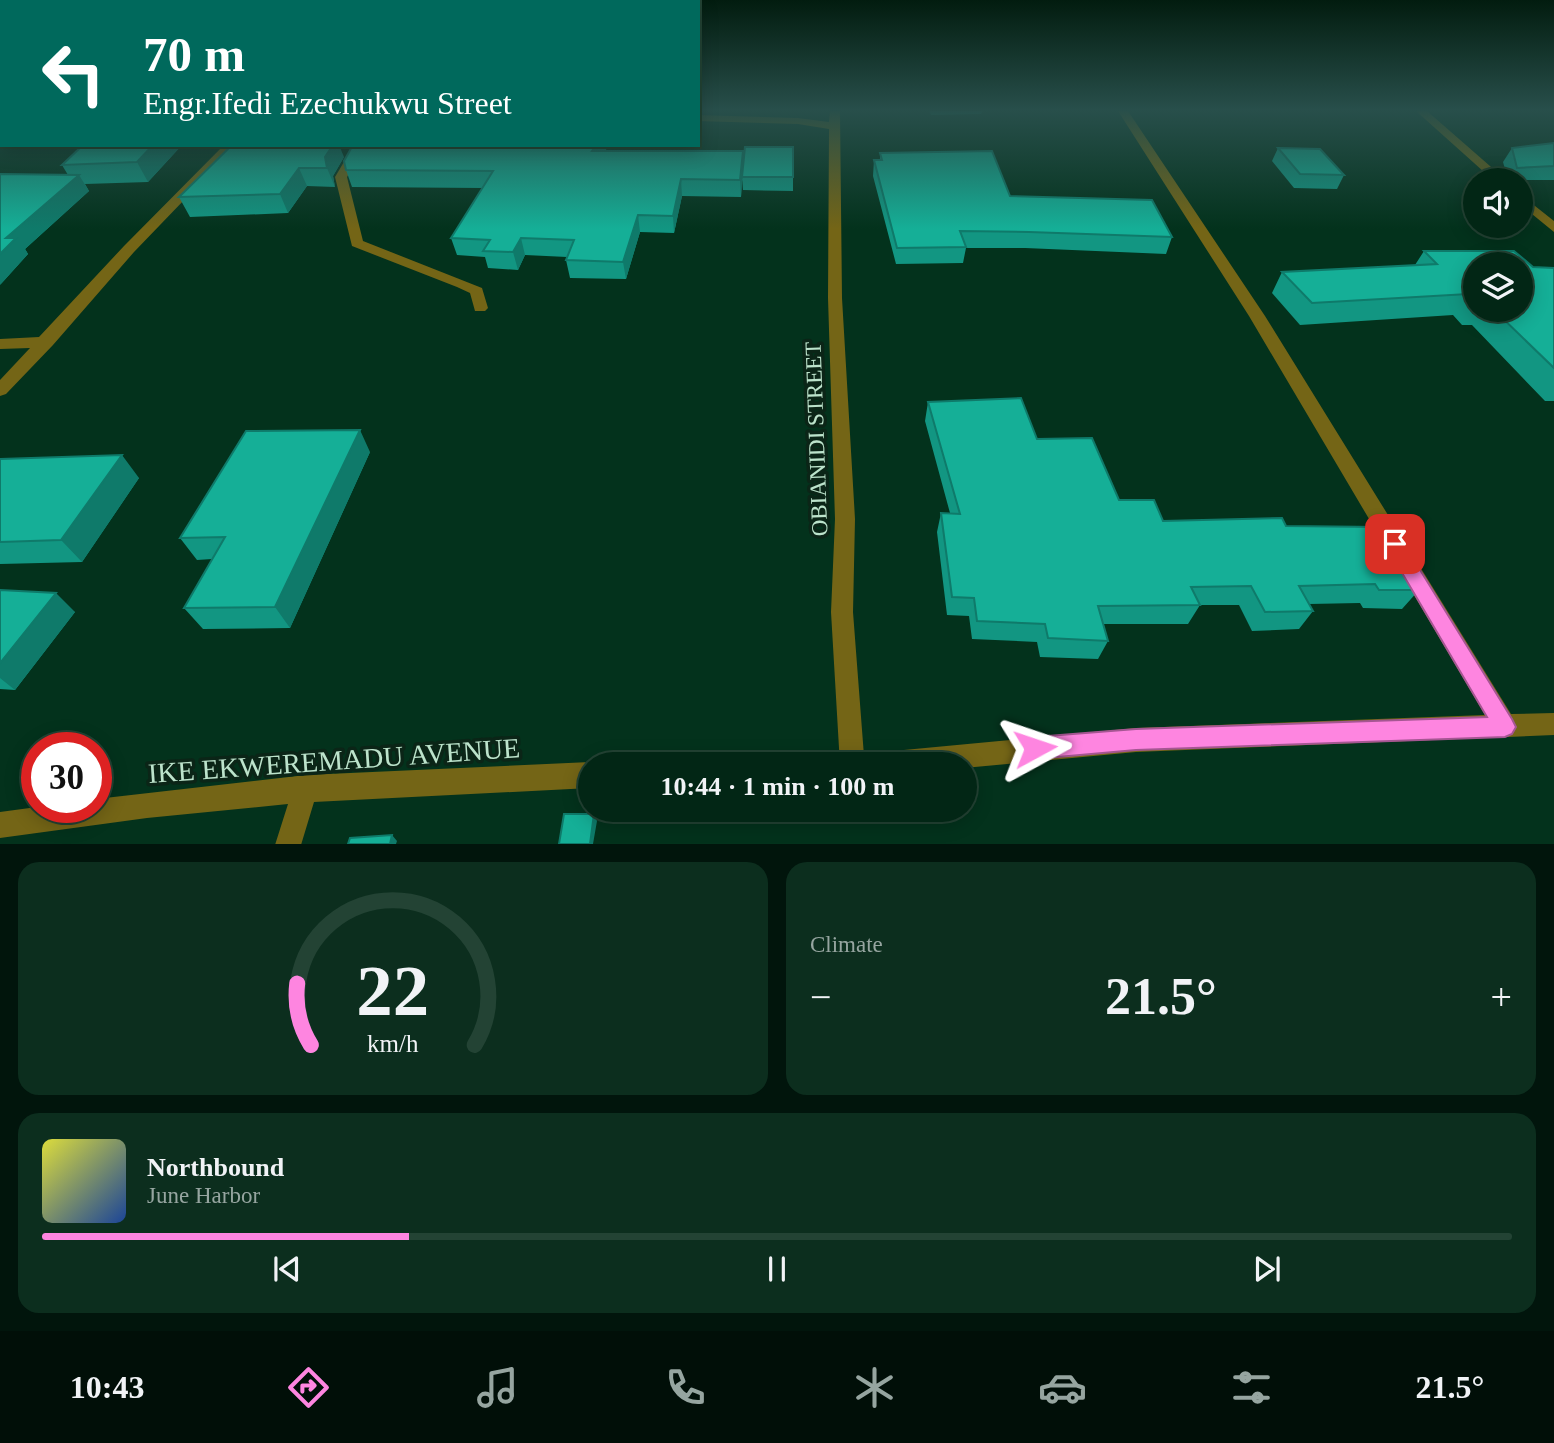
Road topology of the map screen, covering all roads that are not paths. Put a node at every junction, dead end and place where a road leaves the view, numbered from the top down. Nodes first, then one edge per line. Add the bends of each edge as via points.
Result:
1 (226, 150) edge
2 (357, 150) edge
3 (835, 150) edge
4 (1149, 150) edge
5 (1466, 150) edge
6 (1486, 168) edge
7 (1533, 210) edge
8 (1554, 228) edge
9 (480, 308) dead end
10 (47, 342) junction
11 (0, 344) edge
12 (0, 390) edge
13 (1554, 724) edge
14 (1505, 727) junction
15 (851, 752) edge
16 (977, 755) edge
17 (578, 775) edge
18 (306, 788) junction
19 (0, 825) edge
20 (288, 844) edge

1 - 10 street
2 - 9 street via 341,177 357,243 400,263 453,278 477,291
3 - 15 street, OBIANIDI STREET via 835,298 845,519 842,612
4 - 14 street via 1257,317
5 - 6 street
7 - 8 street
10 - 11 street
10 - 12 street
13 - 14 street
14 - 16 street via 1136,740
17 - 18 street, IKE EKWEREMADU AVENUE
18 - 19 street, IKE EKWEREMADU AVENUE via 114,807
18 - 20 street

